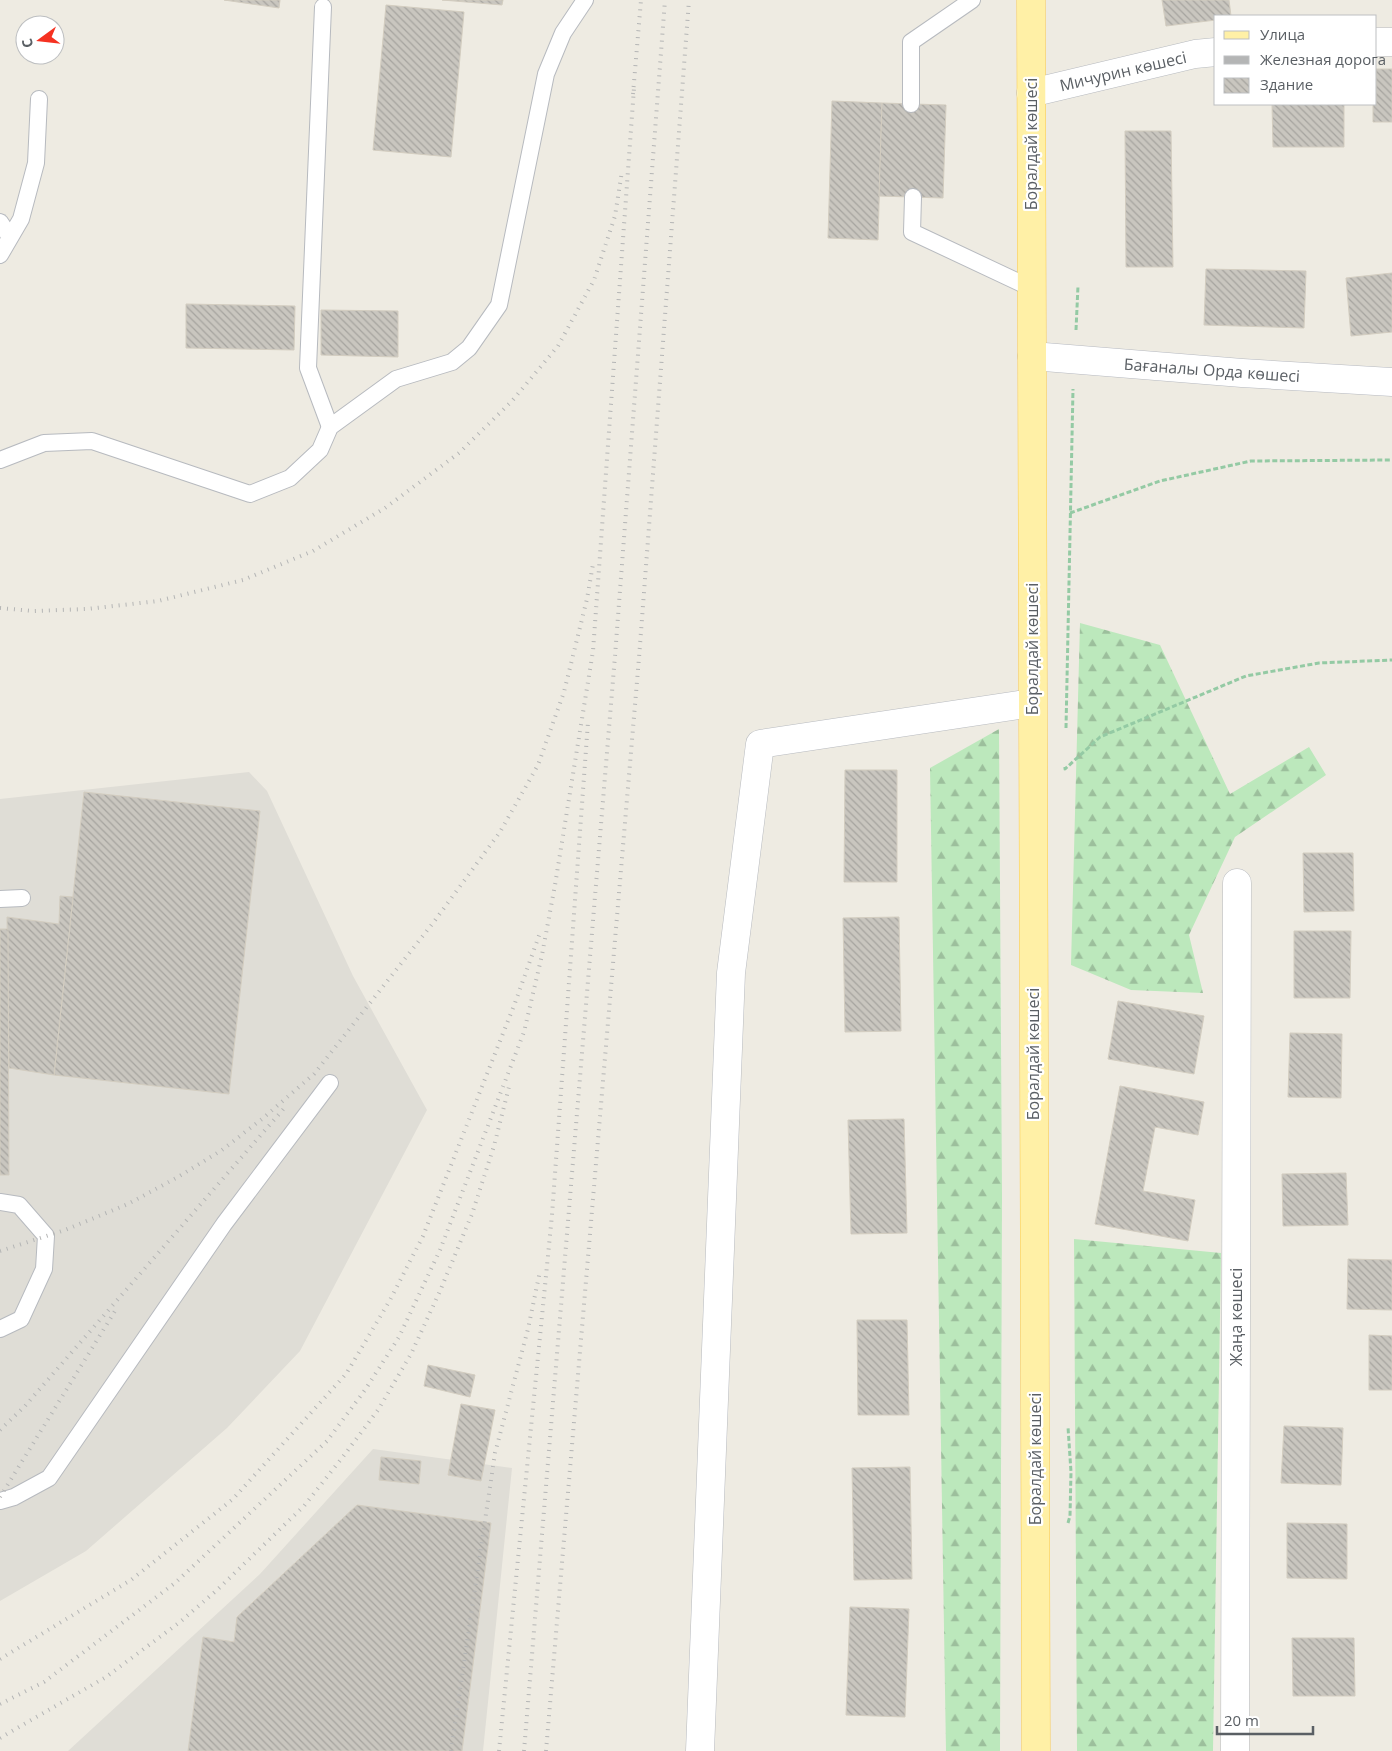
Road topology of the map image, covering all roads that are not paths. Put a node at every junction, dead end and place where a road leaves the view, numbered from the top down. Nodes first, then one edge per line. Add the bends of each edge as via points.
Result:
1 (585, 0) edge
2 (972, 0) edge
3 (1031, 0) edge
4 (323, 7) dead end
5 (1377, 42) edge
6 (1392, 42) edge
7 (1214, 52) edge
8 (1031, 93) junction
9 (39, 98) dead end
10 (911, 104) dead end
11 (913, 197) dead end
12 (0, 222) edge
13 (10, 237) junction
14 (0, 255) edge
15 (1031, 288) junction
16 (1032, 356) junction
17 (1392, 382) edge
18 (330, 427) junction
19 (0, 460) edge
20 (1032, 703) junction
21 (1237, 883) dead end
22 (22, 898) dead end
23 (0, 899) edge
24 (330, 1083) dead end
25 (0, 1202) edge
26 (0, 1329) edge
27 (0, 1501) edge
28 (700, 1751) edge
29 (1036, 1751) edge
30 (1235, 1751) edge

1 - 18 lane via 563,33 546,74 499,304 469,348 452,362 396,379
2 - 10 lane via 911,42
3 - 8 main road, Боралдай көшесі
4 - 18 lane via 308,368
5 - 6 street
7 - 8 street, Мичурин көшесі
8 - 15 main road, Боралдай көшесі
9 - 13 lane via 36,163 21,219
11 - 15 lane via 912,232
12 - 13 lane
13 - 14 lane
15 - 16 main road, Боралдай көшесі
16 - 17 street, Бағаналы Орда көшесі
16 - 20 main road, Боралдай көшесі
18 - 19 lane via 320,450 290,478 250,494 92,441 44,443
20 - 28 street via 760,744 732,973
20 - 29 main road, Боралдай көшесі
21 - 30 street, Жаңа көшесі
22 - 23 lane
24 - 27 lane via 224,1224 49,1478
25 - 26 lane via 20,1205 46,1236 44,1269 21,1319

